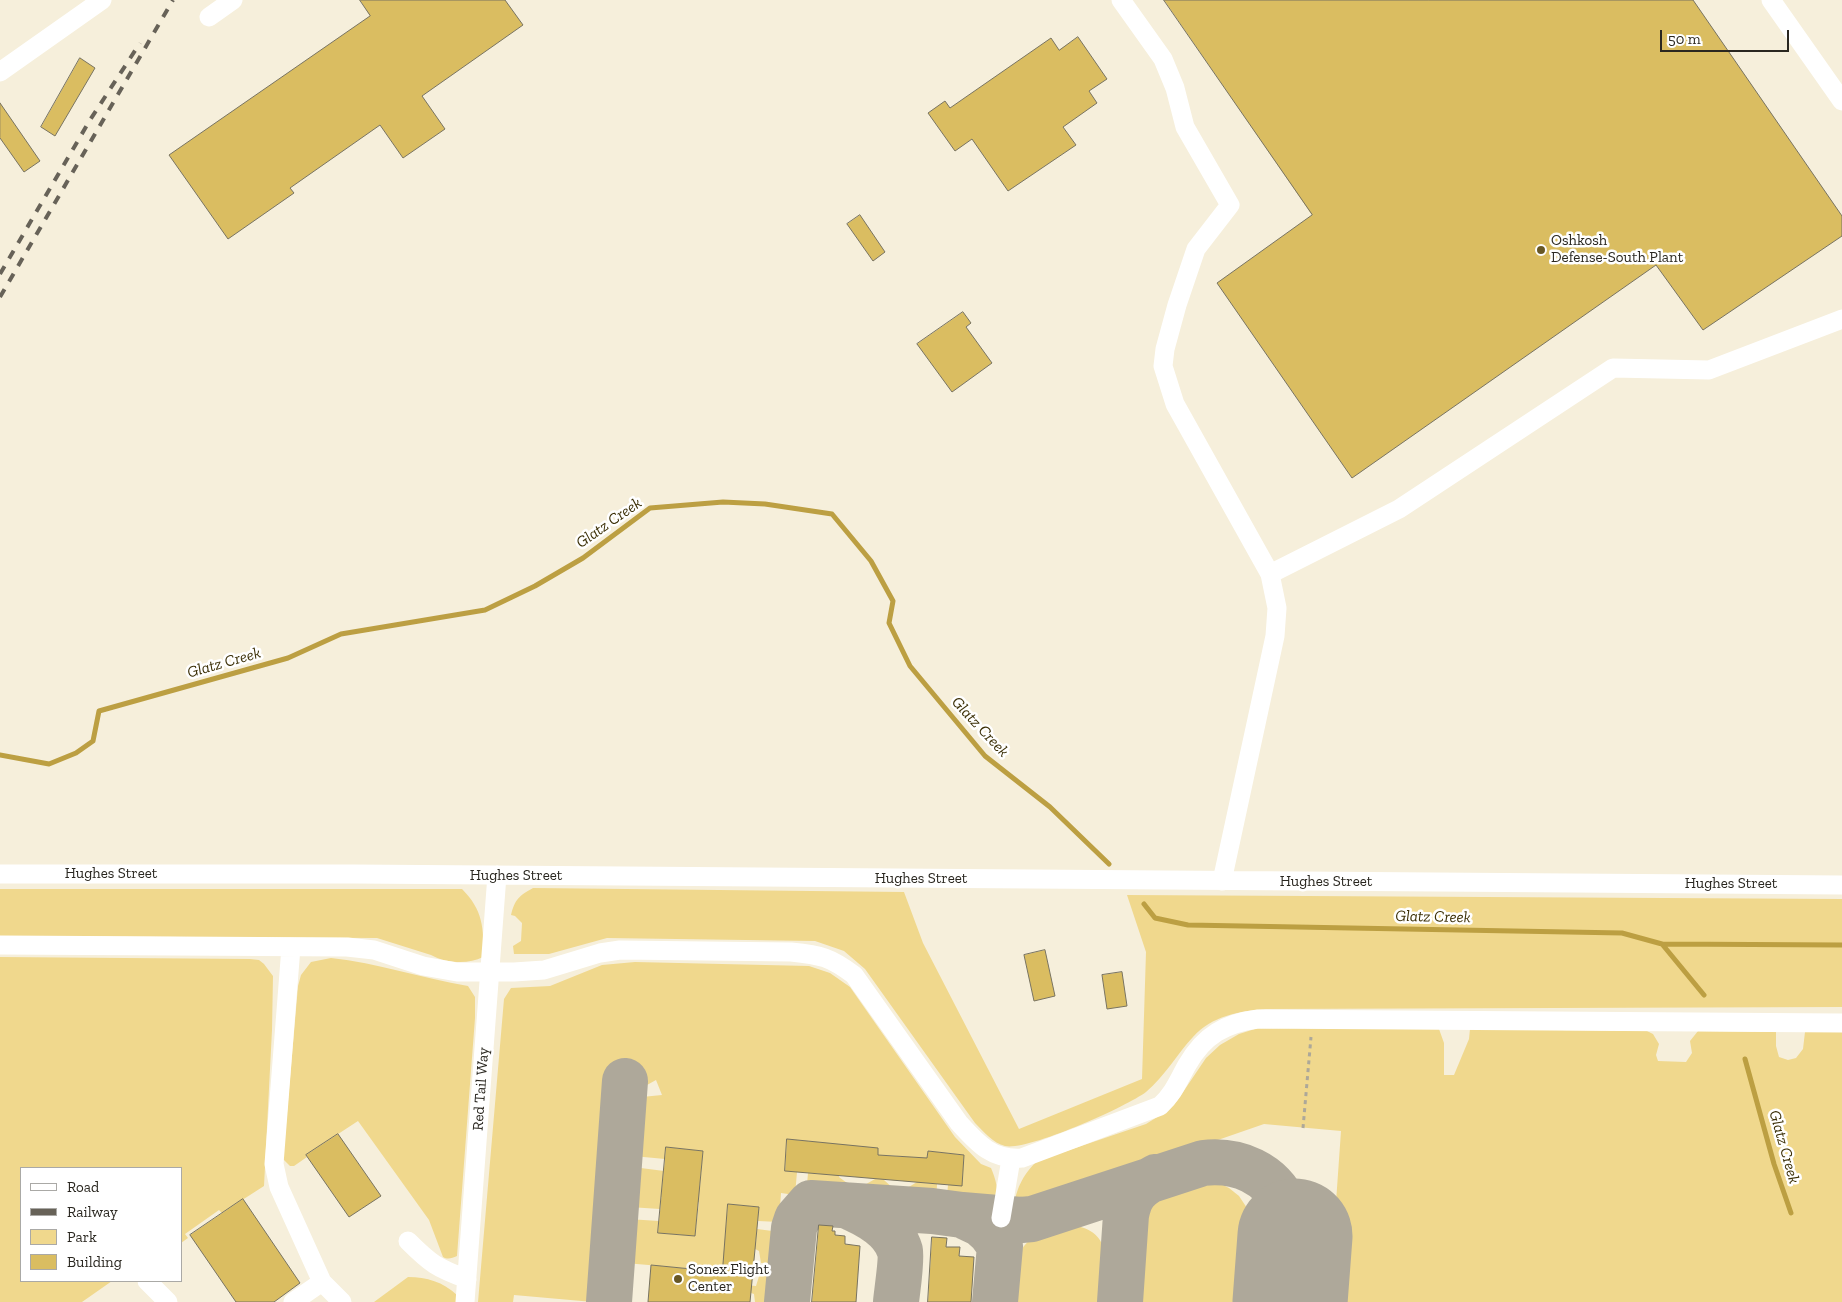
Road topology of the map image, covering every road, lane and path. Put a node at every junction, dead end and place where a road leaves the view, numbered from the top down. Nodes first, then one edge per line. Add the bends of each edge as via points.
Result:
1 (233, 0) edge
2 (1121, 0) edge
3 (1771, 0) edge
4 (93, 3) edge
5 (208, 17) dead end
6 (0, 70) edge
7 (1842, 101) edge
8 (1842, 319) edge
9 (1270, 574) junction
10 (0, 874) edge
11 (497, 875) junction
12 (1222, 881) junction
13 (1842, 885) edge
14 (0, 945) edge
15 (291, 947) junction
16 (490, 972) junction
17 (1313, 1019) junction
18 (1842, 1023) edge
19 (1303, 1128) dead end
20 (1011, 1159) junction
21 (1001, 1218) dead end
22 (408, 1241) dead end
23 (467, 1278) junction
24 (148, 1282) edge
25 (322, 1282) junction
26 (168, 1302) edge
27 (293, 1302) edge
28 (342, 1302) edge
29 (466, 1302) edge

1 - 5 street
2 - 9 street via 1163,59 1185,127 1230,205 1196,249 1177,306 1163,366 1175,404
3 - 7 street
4 - 6 street
8 - 9 street via 1709,370 1613,368 1399,509
9 - 12 street via 1278,608 1275,636
10 - 11 street, Hughes Street
11 - 12 street, Hughes Street
11 - 16 street, Red Tail Way
12 - 13 street, Hughes Street
14 - 15 street
15 - 16 street via 374,950 423,966 457,972
15 - 25 street via 274,1164 278,1187
16 - 20 street via 544,970 620,950 818,954 836,961 854,975 970,1135 986,1150
16 - 23 street, Red Tail Way
17 - 18 street
17 - 19 path
17 - 20 street via 1258,1019 1222,1028 1196,1051 1176,1089 1160,1106 1022,1158
20 - 21 street
22 - 23 street via 442,1270
23 - 29 street, Red Tail Way
24 - 26 street
25 - 27 street
25 - 28 street

